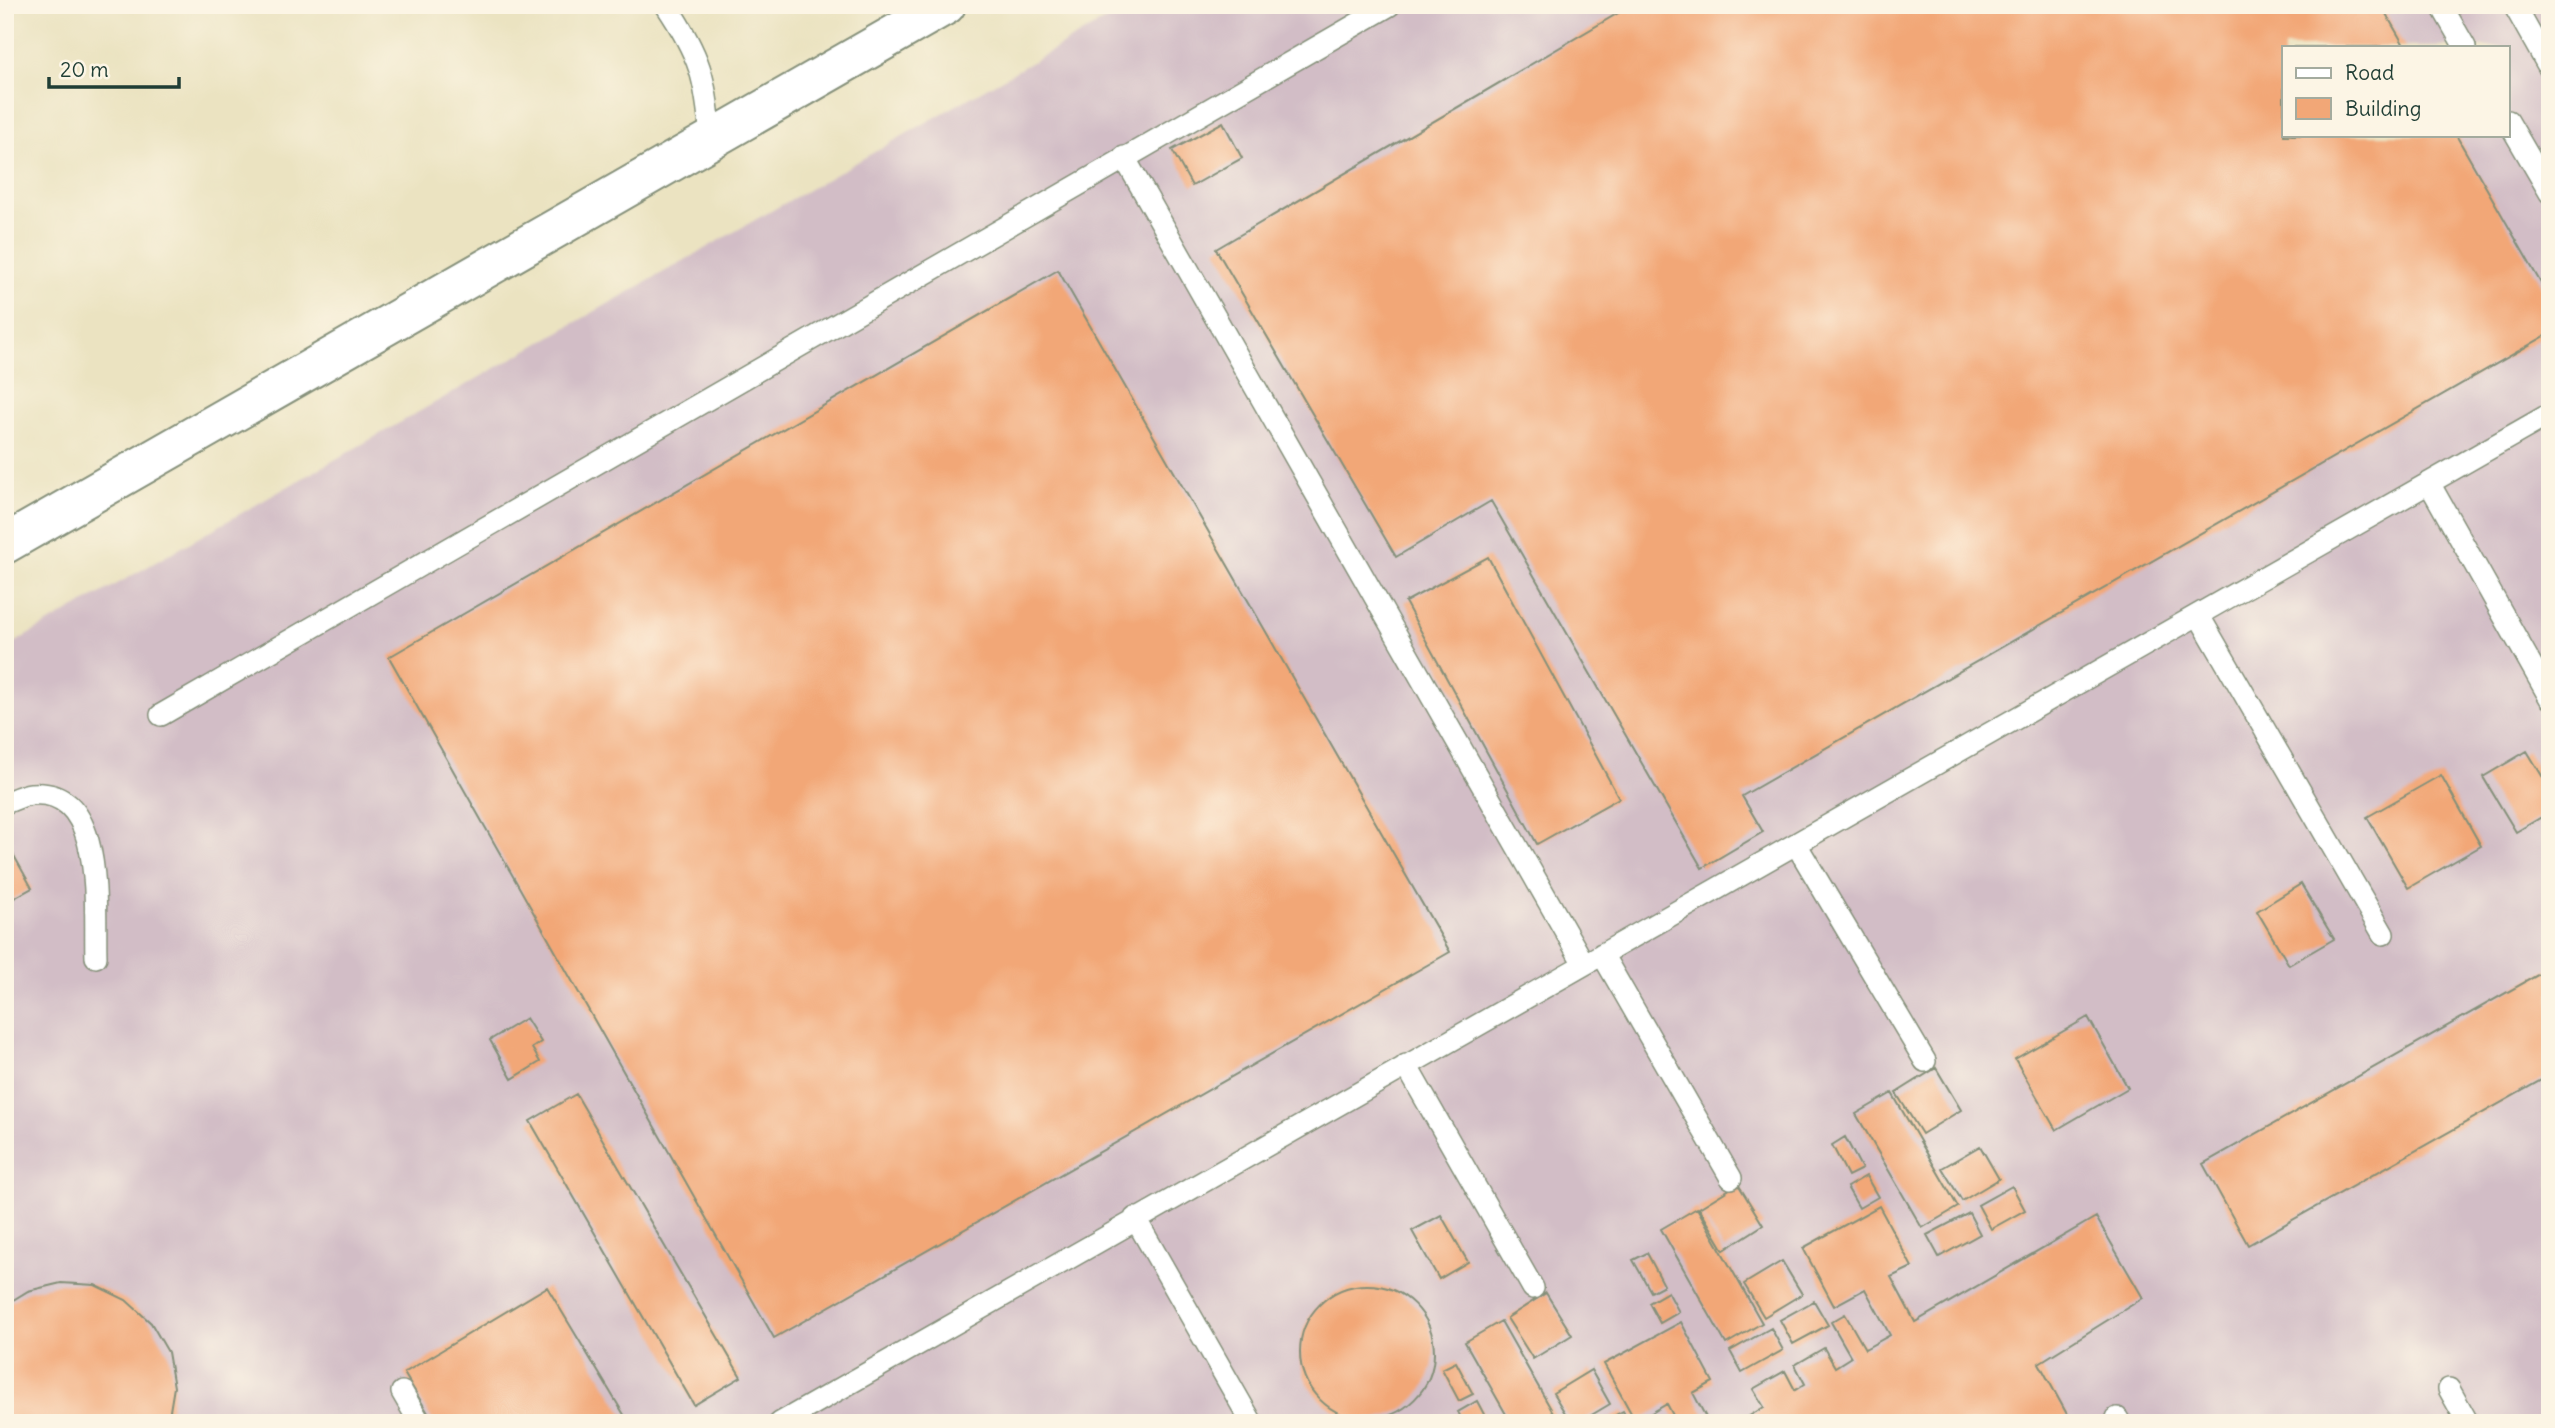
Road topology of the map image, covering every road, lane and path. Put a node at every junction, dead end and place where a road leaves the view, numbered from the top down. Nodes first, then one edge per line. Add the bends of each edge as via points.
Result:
1 (666, 5) edge
2 (946, 5) edge
3 (1390, 5) edge
4 (2441, 5) edge
5 (2514, 5) edge
6 (2464, 46) edge
7 (2550, 69) edge
8 (2510, 124) edge
9 (711, 139) junction
10 (1124, 157) junction
11 (2550, 193) edge
12 (2550, 414) edge
13 (2429, 483) junction
14 (5, 544) edge
15 (2199, 616) junction
16 (2550, 698) edge
17 (161, 715) dead end
18 (5, 803) edge
19 (1796, 844) junction
20 (2383, 934) dead end
21 (96, 957) dead end
22 (1593, 959) junction
23 (1925, 1061) dead end
24 (1406, 1065) junction
25 (1731, 1178) dead end
26 (1135, 1219) junction
27 (1533, 1288) dead end
28 (2449, 1389) dead end
29 (402, 1392) dead end
30 (420, 1423) edge
31 (780, 1423) edge
32 (1252, 1423) edge
33 (2469, 1423) edge

1 - 9 lane via 691,42 707,90
2 - 9 street
3 - 10 lane
4 - 6 lane
5 - 7 lane
8 - 11 lane
9 - 14 street
10 - 17 lane
10 - 22 lane
12 - 13 lane
13 - 15 lane
13 - 16 lane
15 - 19 lane
15 - 20 lane
18 - 21 lane via 31,794 59,799 81,818 91,845
19 - 22 lane
19 - 23 lane
22 - 24 lane
22 - 25 lane
24 - 26 lane
24 - 27 lane
26 - 31 lane
26 - 32 lane
28 - 33 lane
29 - 30 lane

